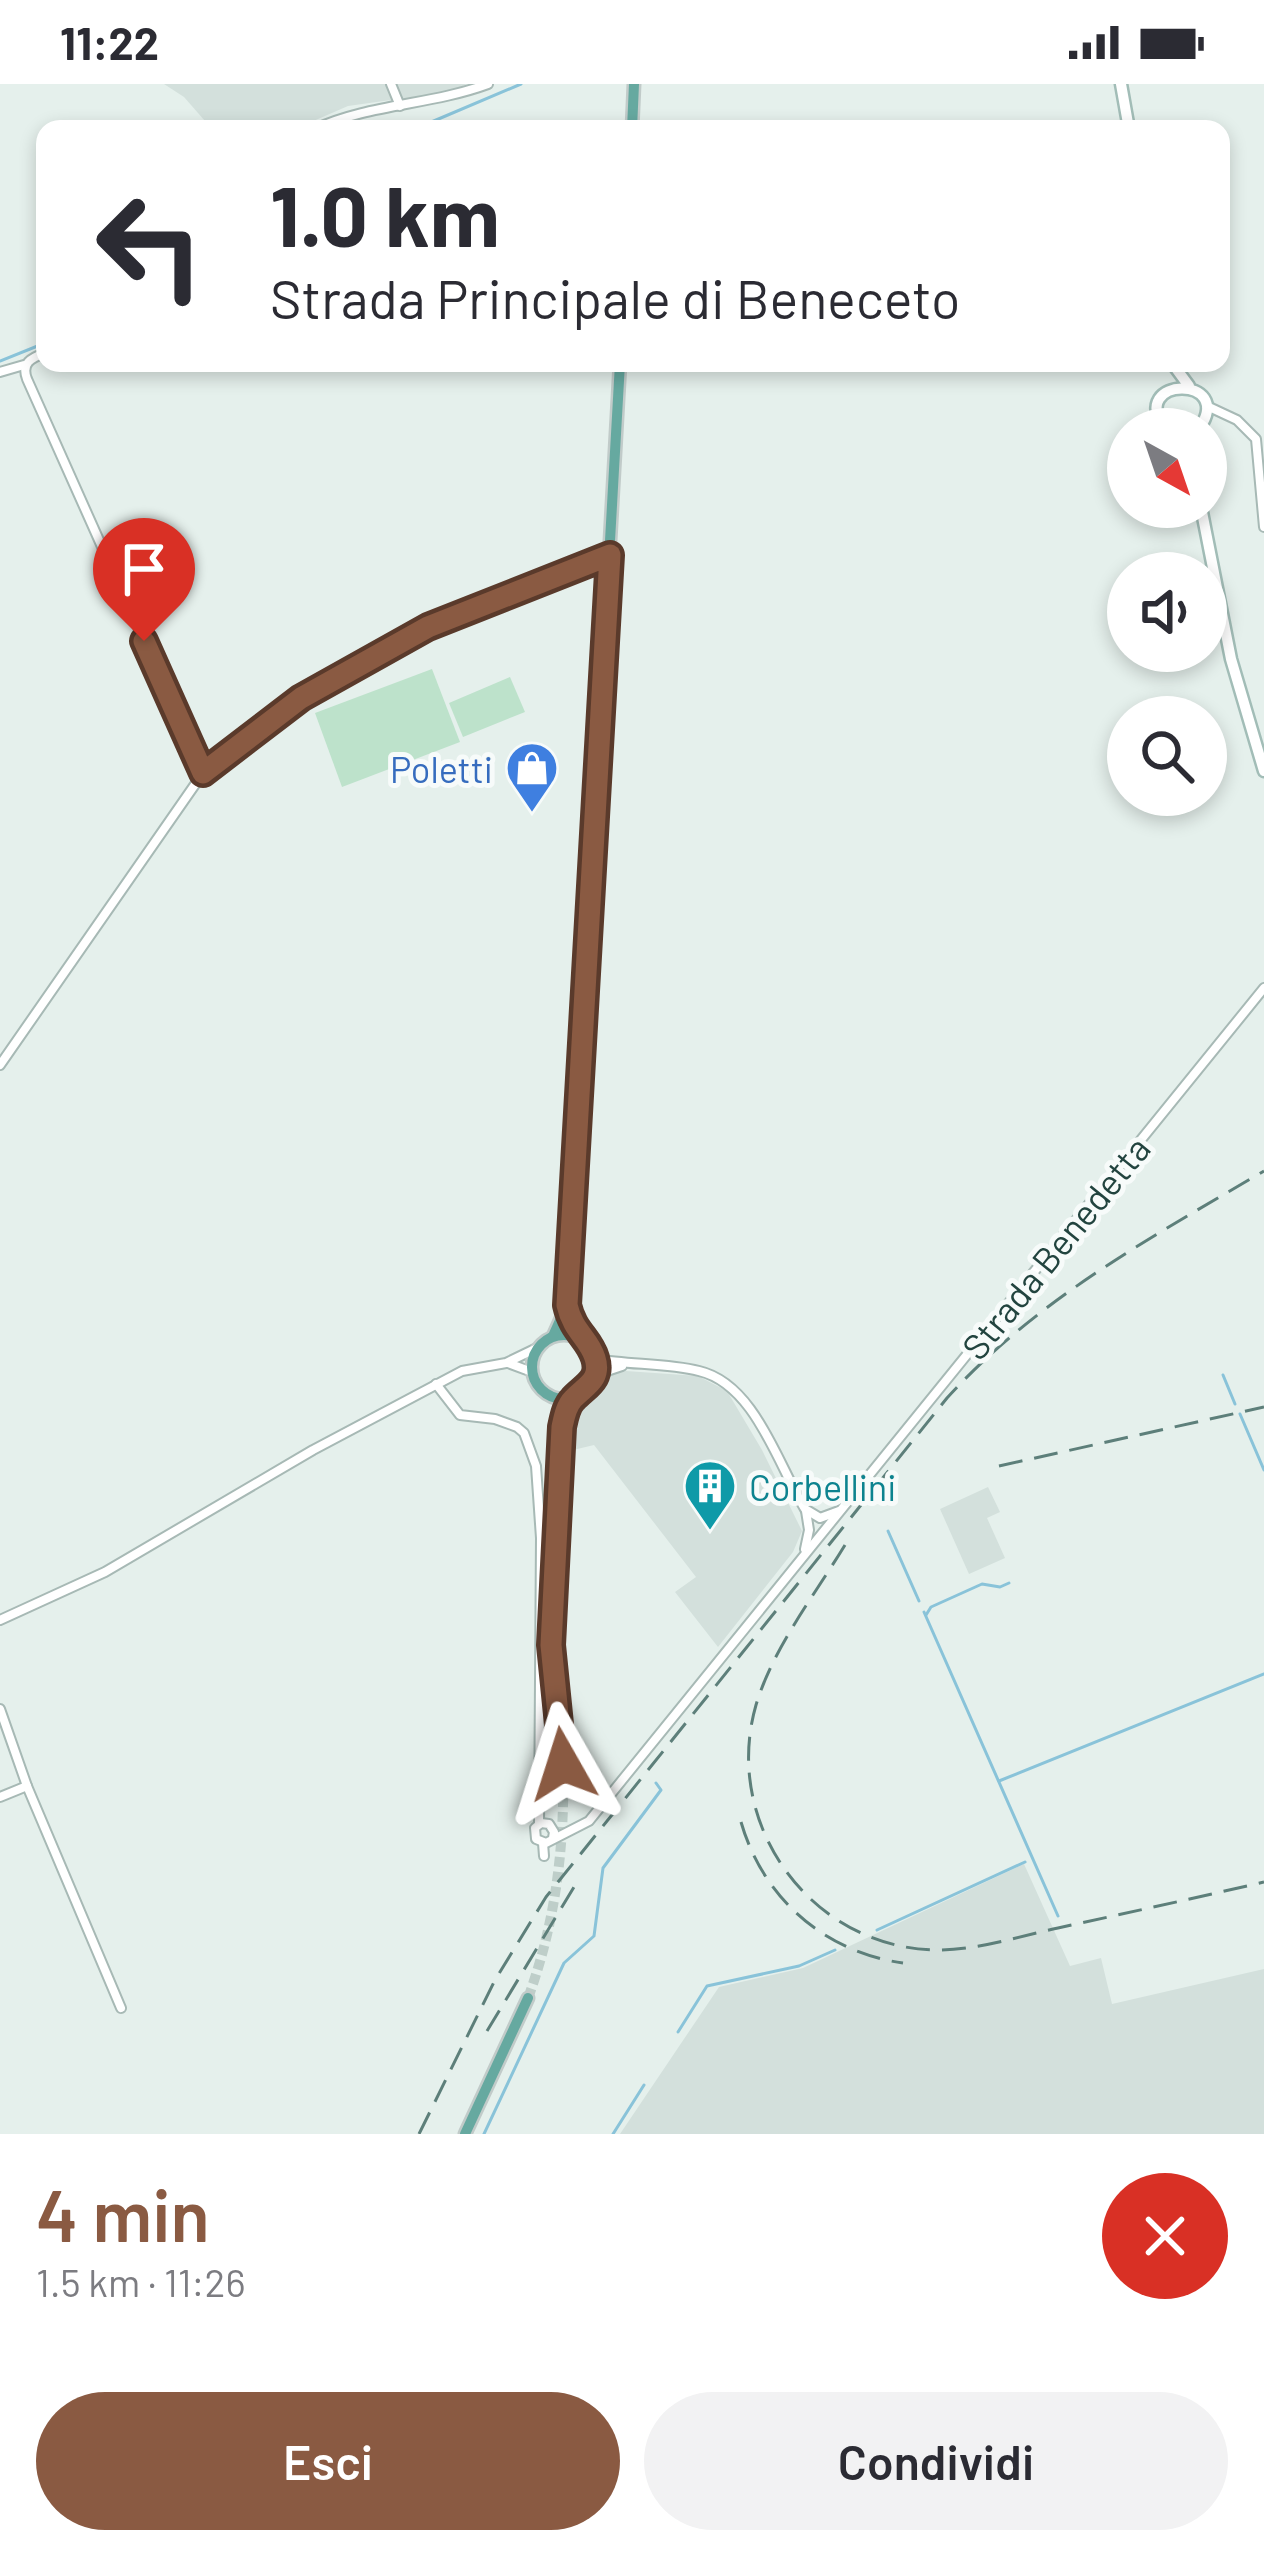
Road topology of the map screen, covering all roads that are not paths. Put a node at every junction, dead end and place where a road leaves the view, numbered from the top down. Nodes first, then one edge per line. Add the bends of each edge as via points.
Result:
1 (391, 84) edge
2 (488, 84) edge
3 (634, 84) edge
4 (1120, 84) edge
5 (400, 106) junction
6 (334, 120) edge
7 (632, 120) edge
8 (1127, 120) edge
9 (36, 358) edge
10 (26, 364) junction
11 (0, 372) edge
12 (620, 372) edge
13 (1171, 372) edge
14 (1179, 372) edge
15 (1191, 388) junction
16 (1170, 389) junction
17 (1206, 406) joint
18 (1158, 408) edge
19 (1209, 408) edge
20 (1227, 418) edge
21 (1264, 526) edge
22 (1205, 528) edge
23 (610, 555) junction
24 (1264, 771) edge
25 (203, 773) junction
26 (1264, 988) edge
27 (0, 1065) edge
28 (567, 1305) junction
29 (553, 1336) junction
30 (580, 1338) junction
31 (539, 1347) junction
32 (596, 1360) junction
33 (506, 1363) junction
34 (625, 1364) junction
35 (532, 1372) junction
36 (595, 1375) junction
37 (436, 1384) junction
38 (550, 1396) junction
39 (574, 1397) junction
40 (562, 1427) junction
41 (845, 1506) junction
42 (805, 1509) junction
43 (820, 1518) junction
44 (809, 1530) junction
45 (816, 1541) junction
46 (800, 1561) junction
47 (0, 1620) edge
48 (0, 1709) edge
49 (563, 1764) tunnel mouth
50 (27, 1786) junction
51 (0, 1797) edge
52 (528, 1998) tunnel mouth
53 (121, 2008) dead end
54 (465, 2134) edge

1 - 5 street
2 - 5 street
3 - 7 main road
4 - 8 main road
5 - 6 street
9 - 10 street
10 - 11 street
10 - 25 street
12 - 23 main road
13 - 16 main road
14 - 15 main road
15 - 16 main road
15 - 17 main road
16 - 18 main road
17 - 19 street
20 - 21 street via 1256,439
22 - 24 main road
23 - 25 street via 410,637 301,698
23 - 28 main road
25 - 27 street
26 - 41 street, Strada Benedetta
28 - 29 main road
28 - 30 main road
29 - 30 main road
29 - 31 main road
30 - 32 main road
31 - 33 street
31 - 35 main road
32 - 34 street, Strada Benedetta
32 - 36 main road
33 - 35 street
33 - 37 street
34 - 36 street, Strada Benedetta
34 - 42 street, Strada Benedetta via 722,1380 749,1410
35 - 38 main road
36 - 39 main road
37 - 46 street, Strada Benedetta via 460,1414 517,1427 536,1466 544,1833 589,1821
37 - 47 street via 105,1572
38 - 39 main road
38 - 40 main road
39 - 40 main road
40 - 49 main road via 551,1645
41 - 43 street, Strada Benedetta
41 - 45 street, Strada Benedetta
42 - 43 street, Strada Benedetta
42 - 44 street, Strada Benedetta
43 - 44 street, Strada Benedetta
43 - 45 street, Strada Benedetta
44 - 46 street, Strada Benedetta
45 - 46 street, Strada Benedetta
48 - 50 street
50 - 51 street
50 - 53 street
52 - 54 main road

